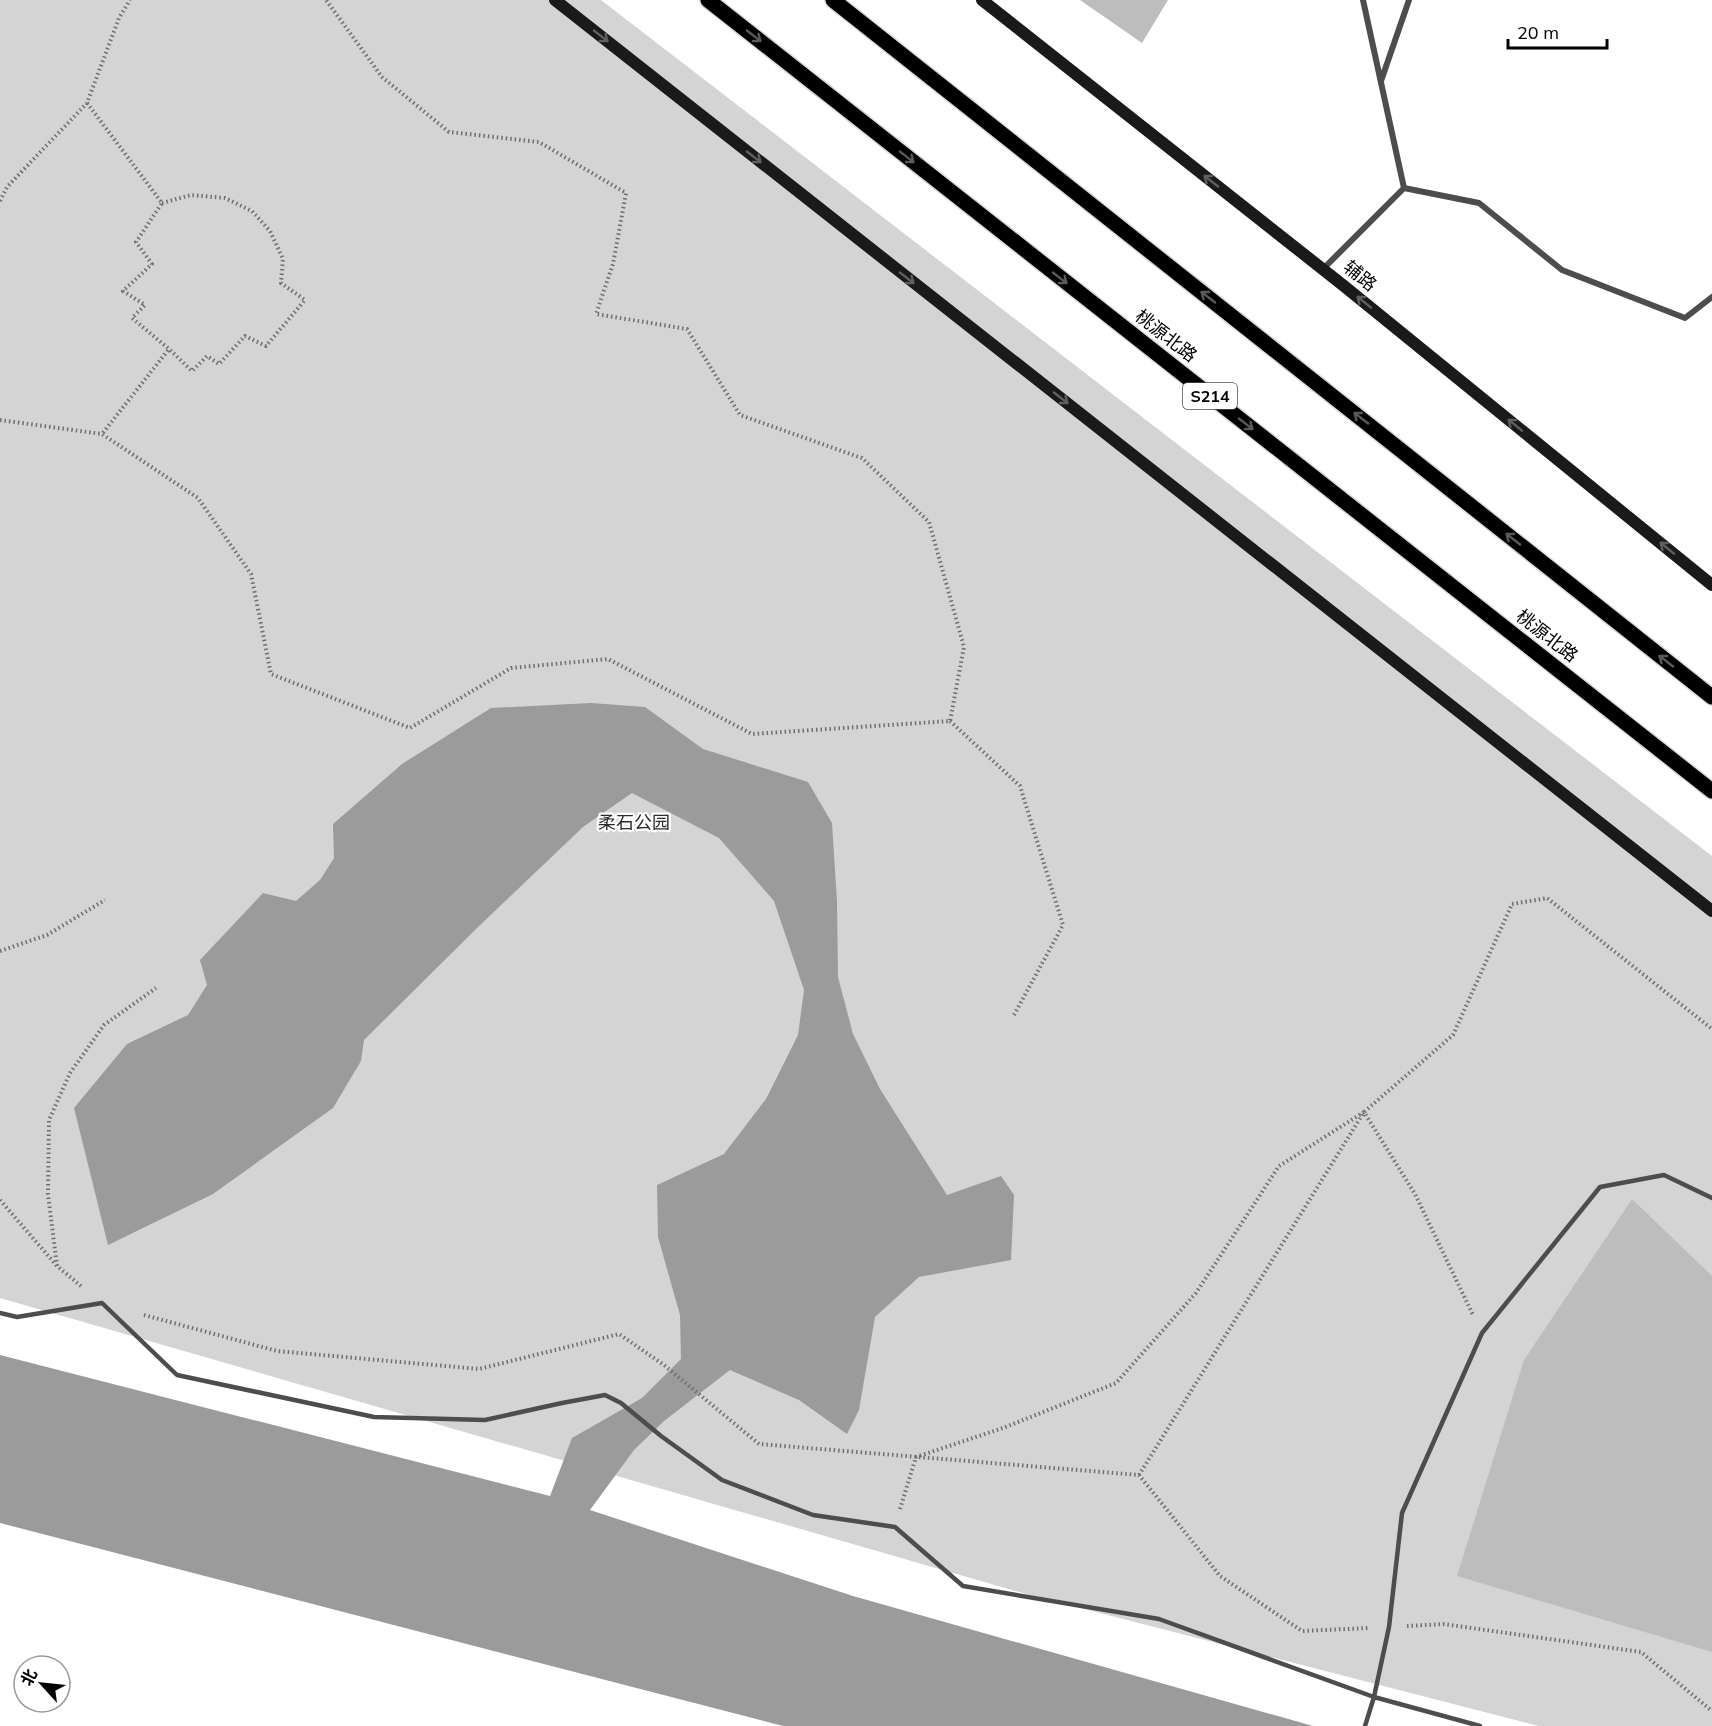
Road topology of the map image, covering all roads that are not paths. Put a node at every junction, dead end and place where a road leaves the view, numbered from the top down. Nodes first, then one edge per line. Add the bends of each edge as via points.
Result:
1 (555, 0) edge
2 (708, 0) edge
3 (833, 0) edge
4 (982, 0) edge
5 (1363, 0) edge
6 (1409, 0) edge
7 (1381, 81) junction
8 (1404, 188) junction
9 (1322, 269) junction
10 (1712, 297) edge
11 (1712, 585) edge
12 (1712, 697) edge
13 (1712, 791) edge
14 (1712, 912) edge
15 (1712, 1198) edge
16 (0, 1313) edge
17 (1374, 1697) junction
18 (1366, 1724) edge
19 (1480, 1726) edge

1 -> 14 street
2 -> 13 main road, 桃源北路 / S214
12 -> 3 main road
9 -> 4 street, 辅路
5 - 7 street
6 - 7 street
7 - 8 street
8 - 9 street
8 - 10 street via 1479,203 1562,270 1685,318
11 -> 9 street, 辅路
15 - 17 lane via 1664,1175 1600,1187 1482,1333 1402,1513 1389,1627
16 - 17 lane via 17,1317 102,1304 177,1375 374,1417 485,1420 605,1395 722,1480 813,1515 895,1527 963,1586 1159,1619
17 - 18 lane
17 - 19 lane

